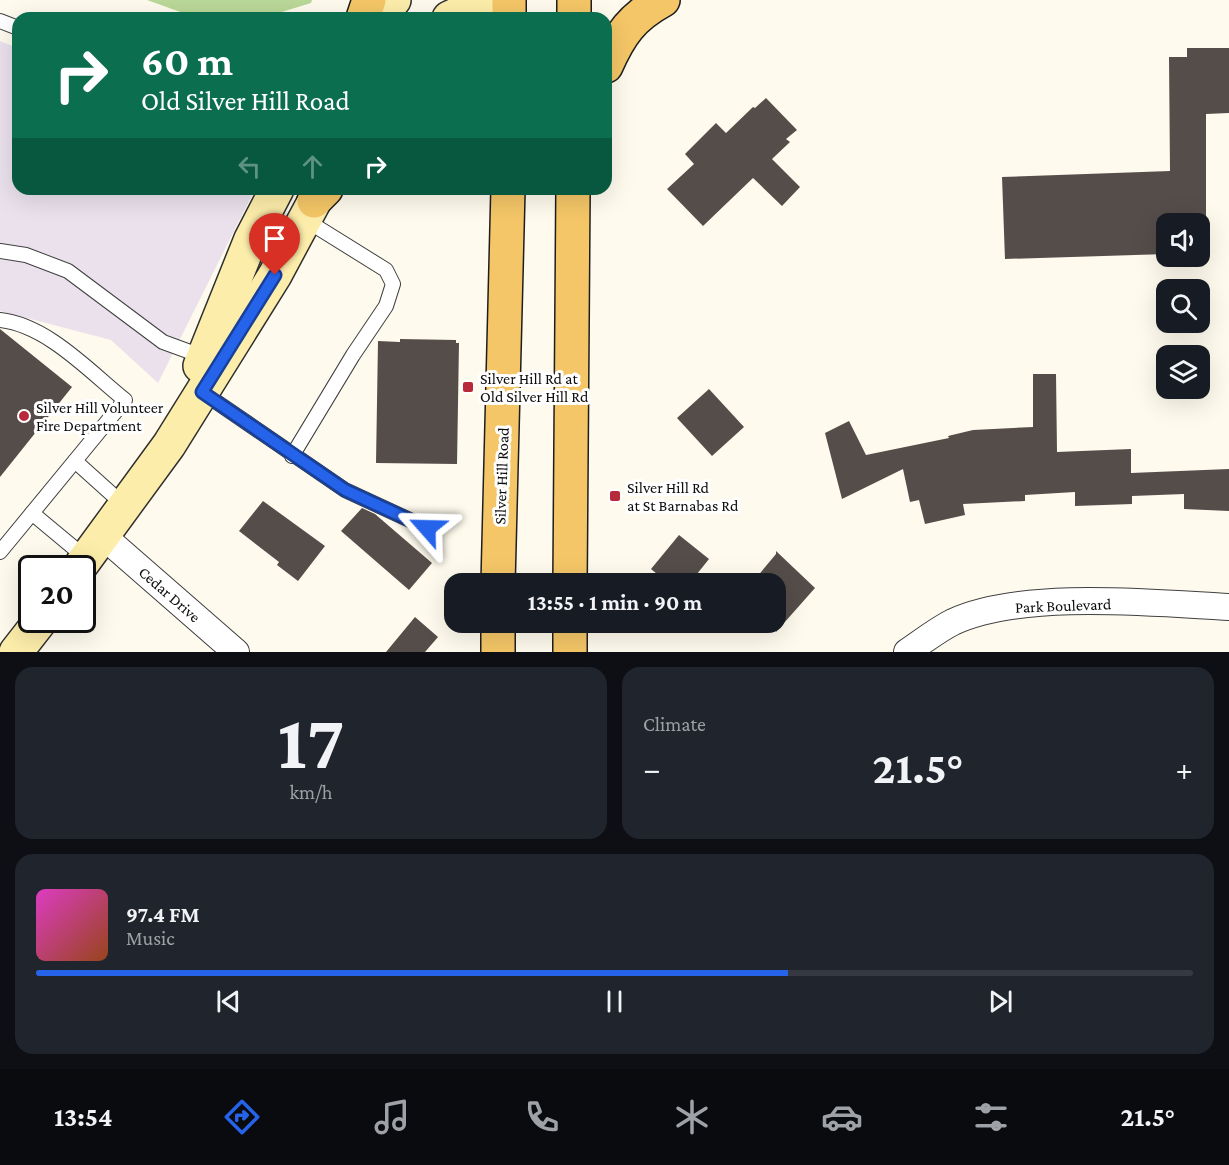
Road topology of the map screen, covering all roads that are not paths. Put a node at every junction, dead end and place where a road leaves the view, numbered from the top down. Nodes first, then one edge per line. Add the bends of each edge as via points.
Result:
1 (394, 0) edge
2 (487, 0) edge
3 (663, 0) edge
4 (384, 12) edge
5 (461, 12) edge
6 (612, 52) edge
7 (274, 195) edge
8 (573, 195) edge
9 (592, 195) edge
10 (316, 200) edge
11 (508, 201) edge
12 (572, 242) junction
13 (0, 251) edge
14 (0, 320) edge
15 (204, 357) junction
16 (202, 392) junction
17 (169, 445) junction
18 (292, 456) junction
19 (75, 461) junction
20 (125, 506) junction
21 (32, 513) junction
22 (427, 528) dead end
23 (0, 552) edge
24 (90, 554) edge
25 (498, 573) edge
26 (570, 573) edge
27 (1229, 607) edge
28 (31, 633) edge
29 (498, 633) edge
30 (570, 633) edge
31 (16, 652) edge
32 (236, 652) edge
33 (498, 652) edge
34 (570, 652) edge
35 (907, 652) edge

1 - 4 street
2 - 5 street
3 - 6 main road via 641,12
7 - 15 street via 251,239
8 - 12 main road
9 - 12 main road
10 - 16 street via 275,275
10 - 18 lane via 386,270 393,284 386,306
11 - 25 main road, Silver Hill Road
12 - 26 main road
13 - 15 lane via 26,255 68,271 163,342
14 - 19 lane via 43,333 125,400
15 - 17 street
16 - 17 street
16 - 18 lane
17 - 20 street
18 - 22 lane via 345,490
19 - 20 lane
19 - 21 lane
20 - 24 street
21 - 23 lane
21 - 24 lane
24 - 32 street, Cedar Drive
27 - 35 street, Park Boulevard via 1025,604 986,610 952,622
28 - 31 street
29 - 33 main road
30 - 34 main road

